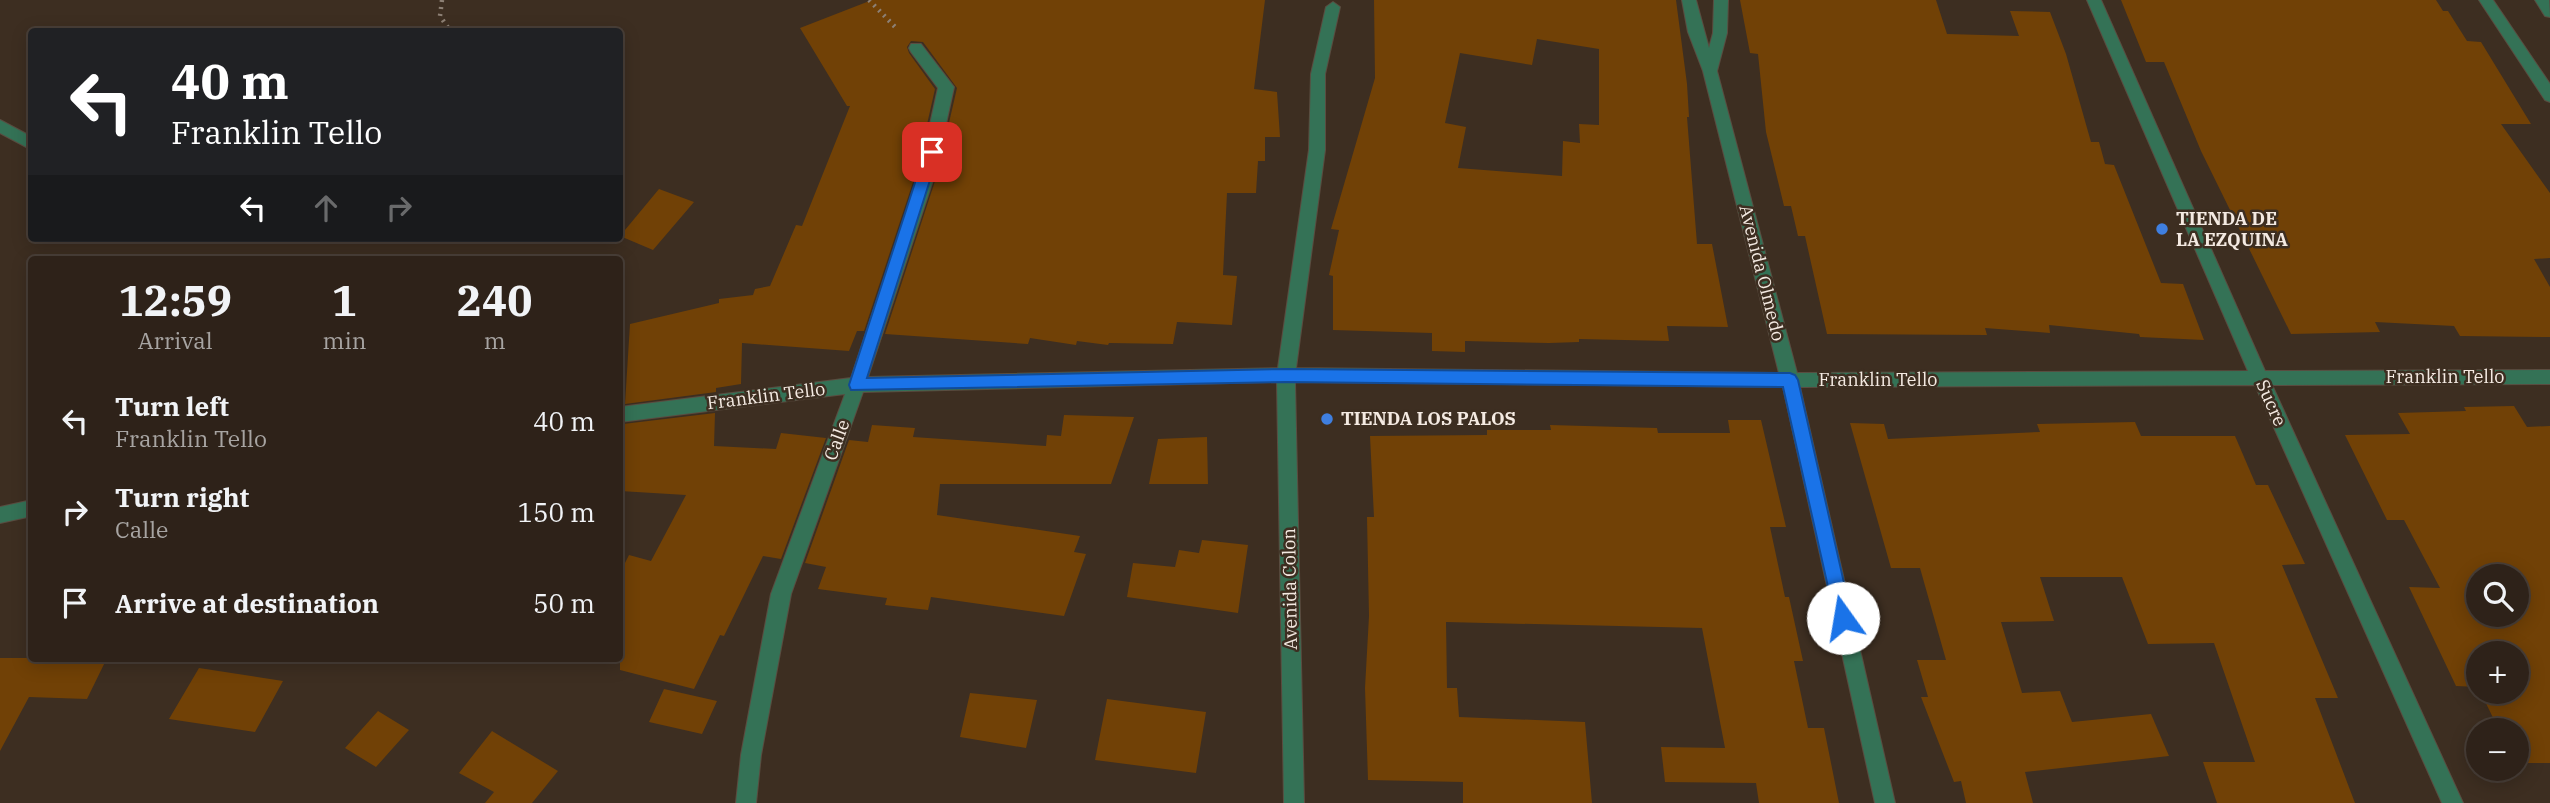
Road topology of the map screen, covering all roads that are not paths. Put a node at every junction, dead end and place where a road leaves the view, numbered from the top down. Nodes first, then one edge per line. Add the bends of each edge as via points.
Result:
1 (1689, 0) edge
2 (1721, 0) edge
3 (2094, 0) edge
4 (2486, 0) edge
5 (2542, 0) edge
6 (1333, 7) dead end
7 (2550, 12) edge
8 (916, 48) road end
9 (1710, 71) junction
10 (2550, 96) edge
11 (0, 126) edge
12 (28, 142) edge
13 (1286, 375) junction
14 (2550, 377) edge
15 (2260, 378) junction
16 (1790, 380) junction
17 (857, 385) junction
18 (623, 414) edge
19 (28, 509) edge
20 (0, 514) edge
21 (746, 803) edge
22 (1294, 803) edge
23 (1885, 803) edge
24 (2453, 803) edge

1 - 9 street, Avenida Olmedo
2 - 9 street, Avenida Olmedo via 1720,33
3 - 15 street, Sucre
4 - 10 street
5 - 7 street
6 - 13 street, Avenida Colon via 1318,74 1317,150
8 - 17 street, Calle via 946,87 927,174
9 - 16 street, Avenida Olmedo
11 - 12 street
13 - 16 street, Franklin Tello
13 - 17 street, Franklin Tello
13 - 22 street, Avenida Colon
14 - 15 street, Franklin Tello
15 - 16 street, Franklin Tello
15 - 24 street, Sucre
16 - 23 street, Avenida Olmedo
17 - 18 street, Franklin Tello
17 - 21 street, Calle via 781,594
19 - 20 street

